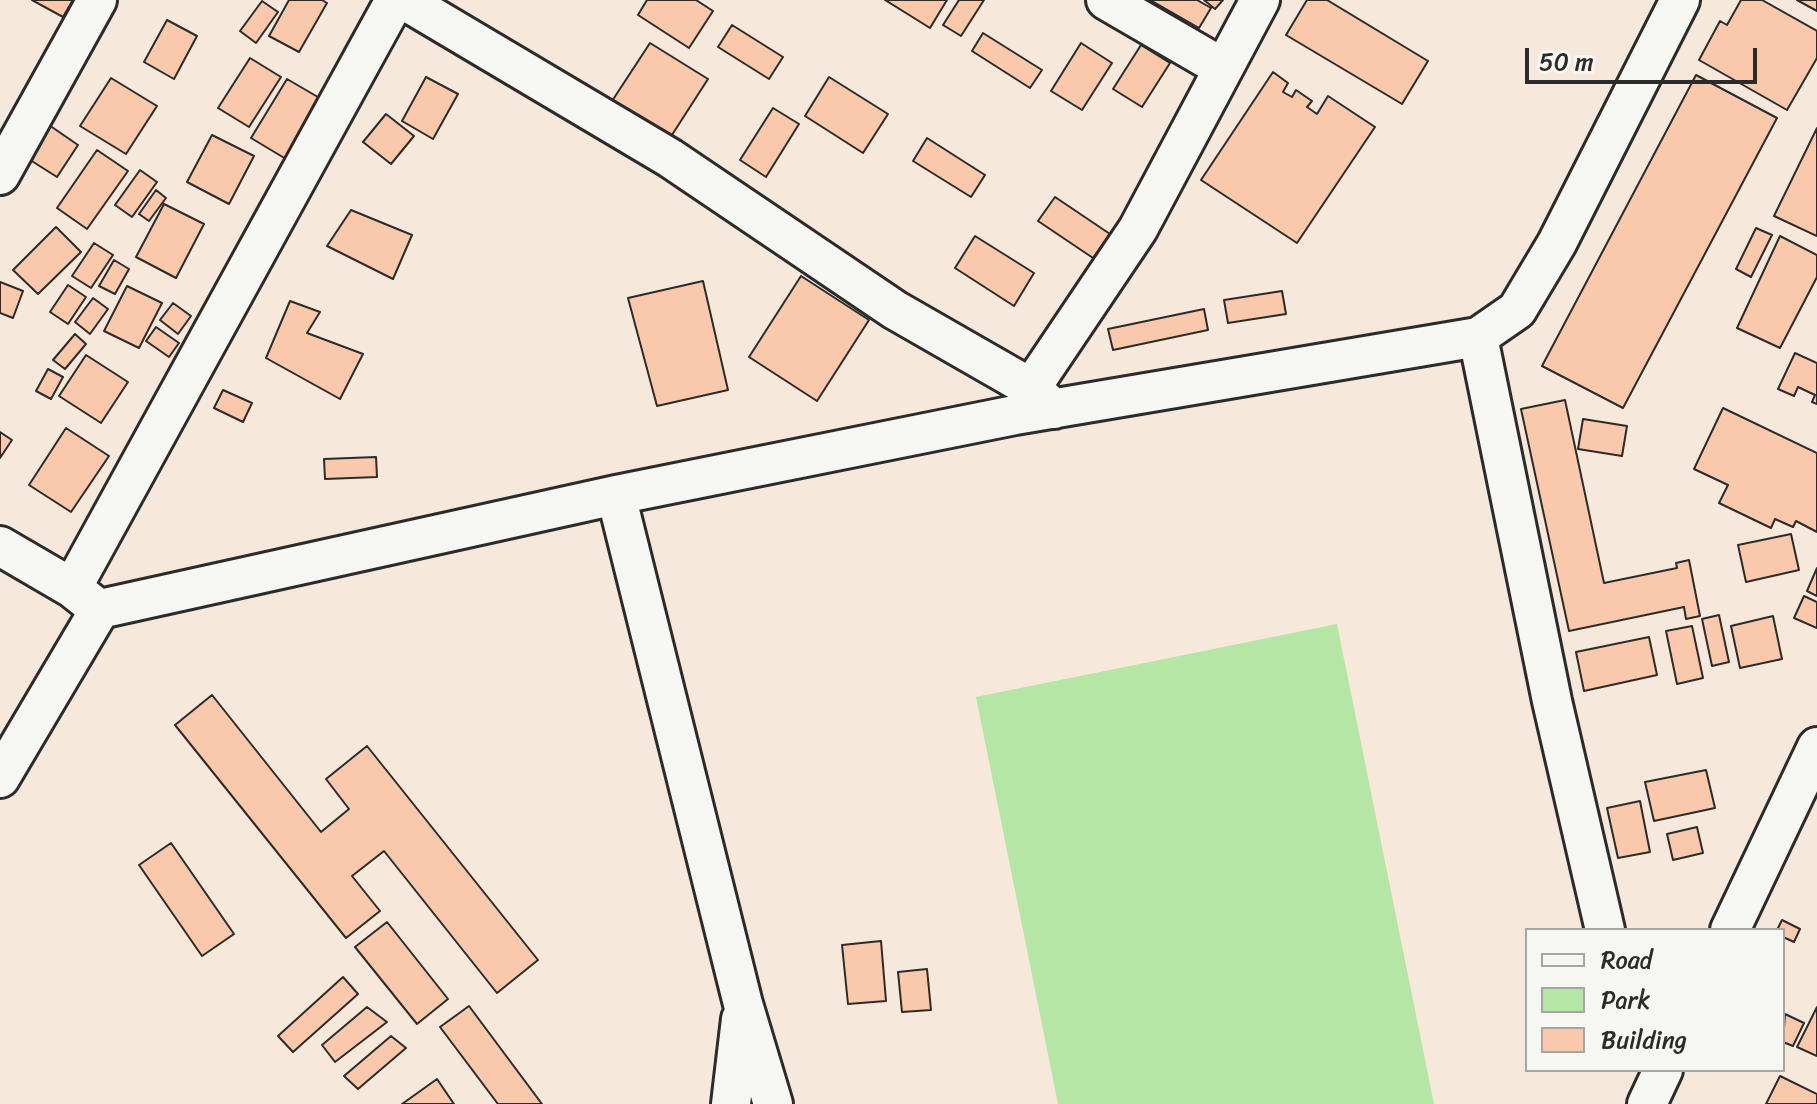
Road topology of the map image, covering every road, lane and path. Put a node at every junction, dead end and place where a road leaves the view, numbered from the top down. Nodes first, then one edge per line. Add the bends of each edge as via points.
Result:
1 (97, 0) edge
2 (395, 0) edge
3 (404, 0) edge
4 (1106, 0) edge
5 (1260, 0) edge
6 (1680, 0) edge
7 (1223, 68) junction
8 (0, 175) edge
9 (1478, 337) junction
10 (1042, 398) junction
11 (616, 495) junction
12 (0, 546) edge
13 (86, 599) junction
14 (1817, 747) edge
15 (0, 778) edge
16 (1605, 928) edge
17 (1731, 928) edge
18 (743, 1004) junction
19 (1638, 1072) edge
20 (1662, 1072) edge
21 (731, 1104) edge
22 (773, 1104) edge
23 (1646, 1104) edge

1 - 8 street
2 - 13 street
3 - 10 street via 670,158 895,310
4 - 7 street
5 - 7 street
6 - 9 street via 1557,243 1517,310
7 - 10 street
9 - 10 street
9 - 16 street
10 - 11 street
11 - 13 street
11 - 18 street
12 - 13 street
13 - 15 street
14 - 17 street
18 - 21 street
18 - 22 street
19 - 23 street
20 - 23 street

